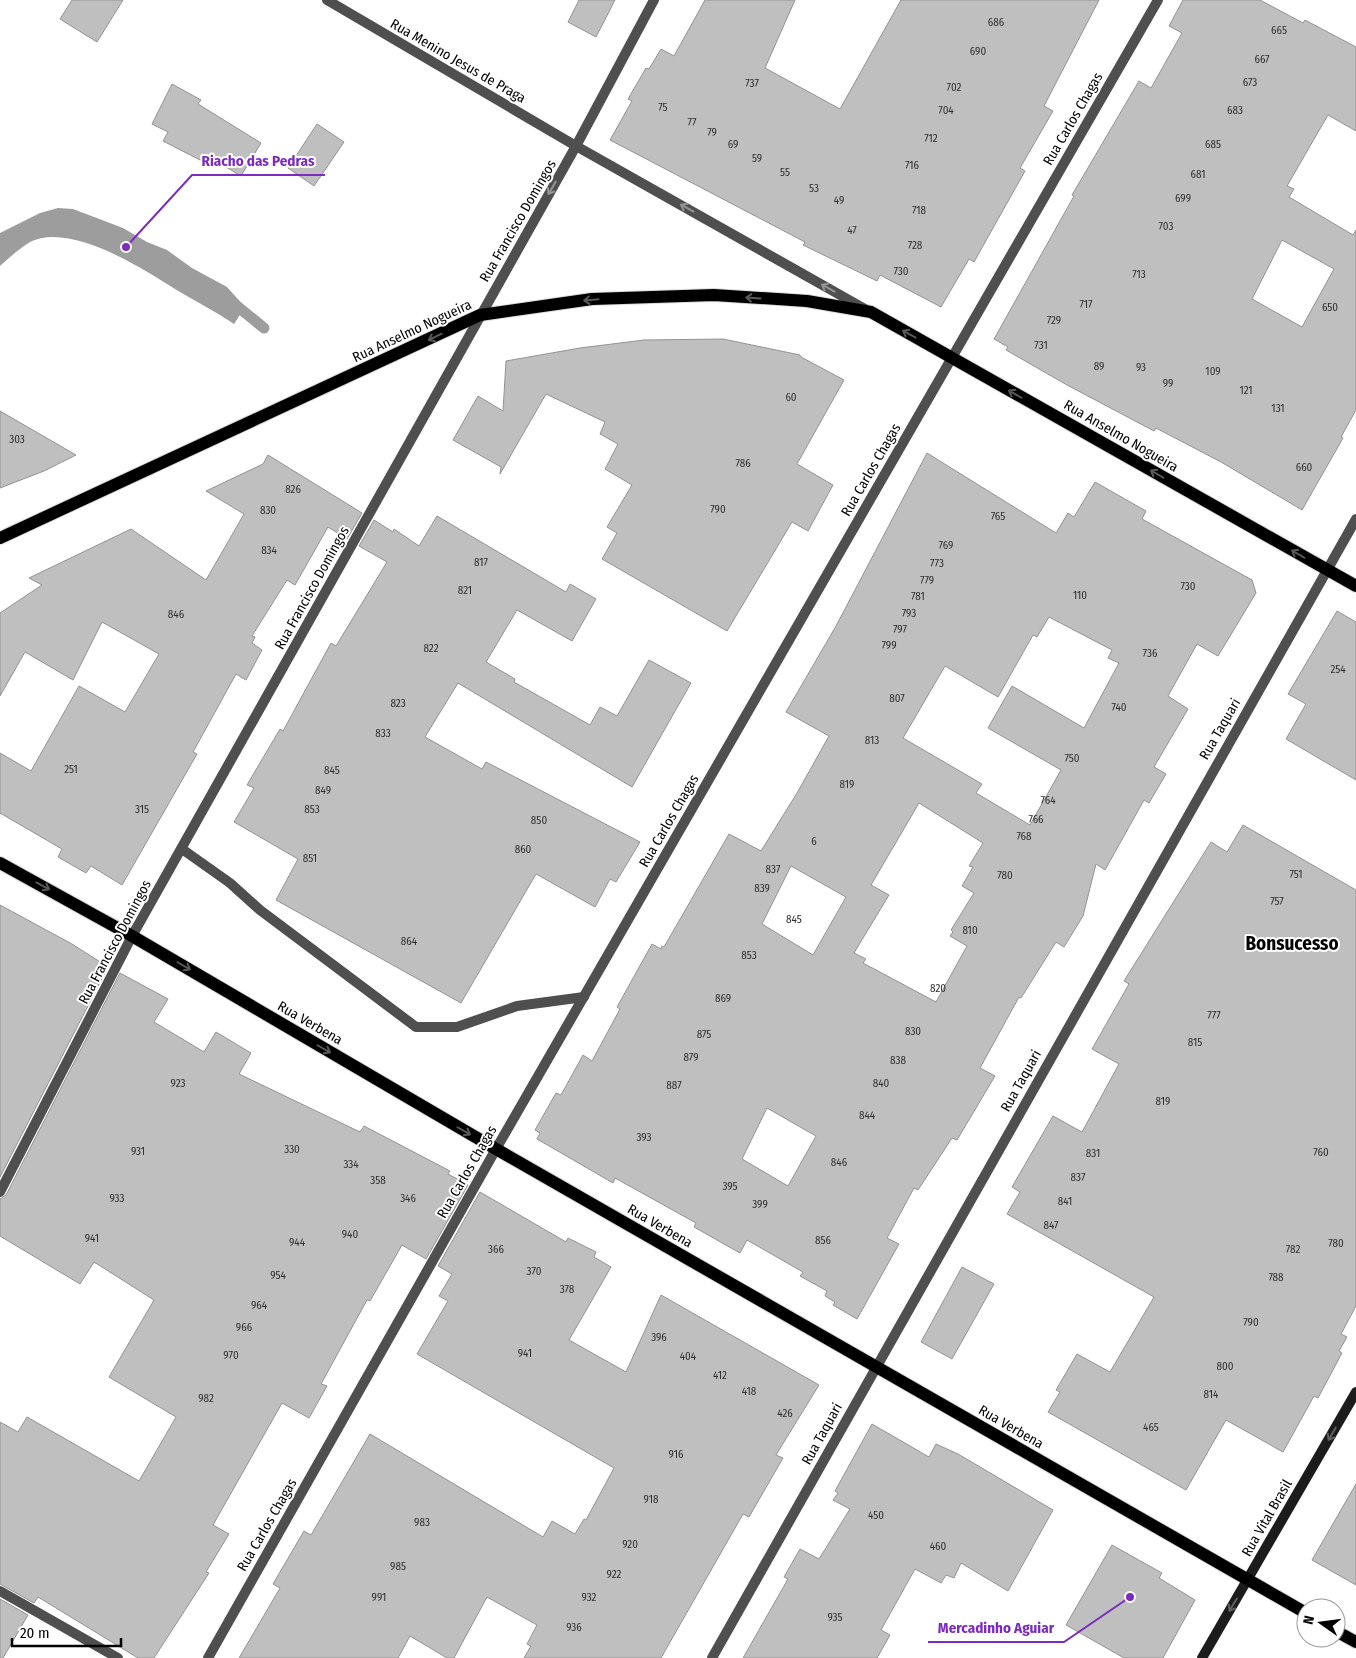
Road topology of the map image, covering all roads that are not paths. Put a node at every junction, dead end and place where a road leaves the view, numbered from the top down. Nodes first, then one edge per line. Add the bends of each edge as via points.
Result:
1 (326, 0) edge
2 (654, 0) edge
3 (1158, 0) edge
4 (576, 146) junction
5 (870, 312) junction
6 (480, 315) junction
7 (952, 358) junction
8 (1356, 519) edge
9 (0, 538) edge
10 (1326, 570) junction
11 (1356, 586) edge
12 (182, 848) junction
13 (0, 863) edge
14 (132, 936) junction
15 (584, 997) junction
16 (496, 1149) junction
17 (0, 1192) edge
18 (875, 1367) junction
19 (1356, 1392) edge
20 (1248, 1579) junction
21 (0, 1591) edge
22 (1296, 1607) edge
23 (118, 1658) edge
24 (208, 1658) edge
25 (712, 1658) edge
26 (1202, 1658) edge

1 - 4 street, Rua Menino Jesus de Praga
2 - 4 street, Rua Francisco Domingos
3 - 7 street, Rua Carlos Chagas
5 -> 4 street, Rua Anselmo Nogueira
4 -> 6 street, Rua Francisco Domingos
5 -> 6 main road, Rua Anselmo Nogueira via 807,301 714,295 592,299
7 -> 5 main road, Rua Anselmo Nogueira
6 -> 9 main road, Rua Anselmo Nogueira
6 - 12 street, Rua Francisco Domingos
10 -> 7 main road, Rua Anselmo Nogueira
7 - 15 street, Rua Carlos Chagas
8 - 10 street, Rua Taquari
10 - 11 main road, Rua Anselmo Nogueira
10 - 18 street, Rua Taquari
12 - 14 street, Rua Francisco Domingos
12 - 15 street via 416,1027 457,1027 517,1006
13 -> 14 main road, Rua Verbena
14 -> 16 main road, Rua Verbena
14 - 17 street, Rua Francisco Domingos
15 - 16 street, Rua Carlos Chagas
16 - 18 main road, Rua Verbena
16 - 24 street, Rua Carlos Chagas
18 - 20 main road, Rua Verbena
18 - 25 street, Rua Taquari
19 -> 20 street, Rua Vital Brasil
20 - 22 main road, Rua Verbena
20 -> 26 street, Rua Vital Brasil
21 - 23 street

